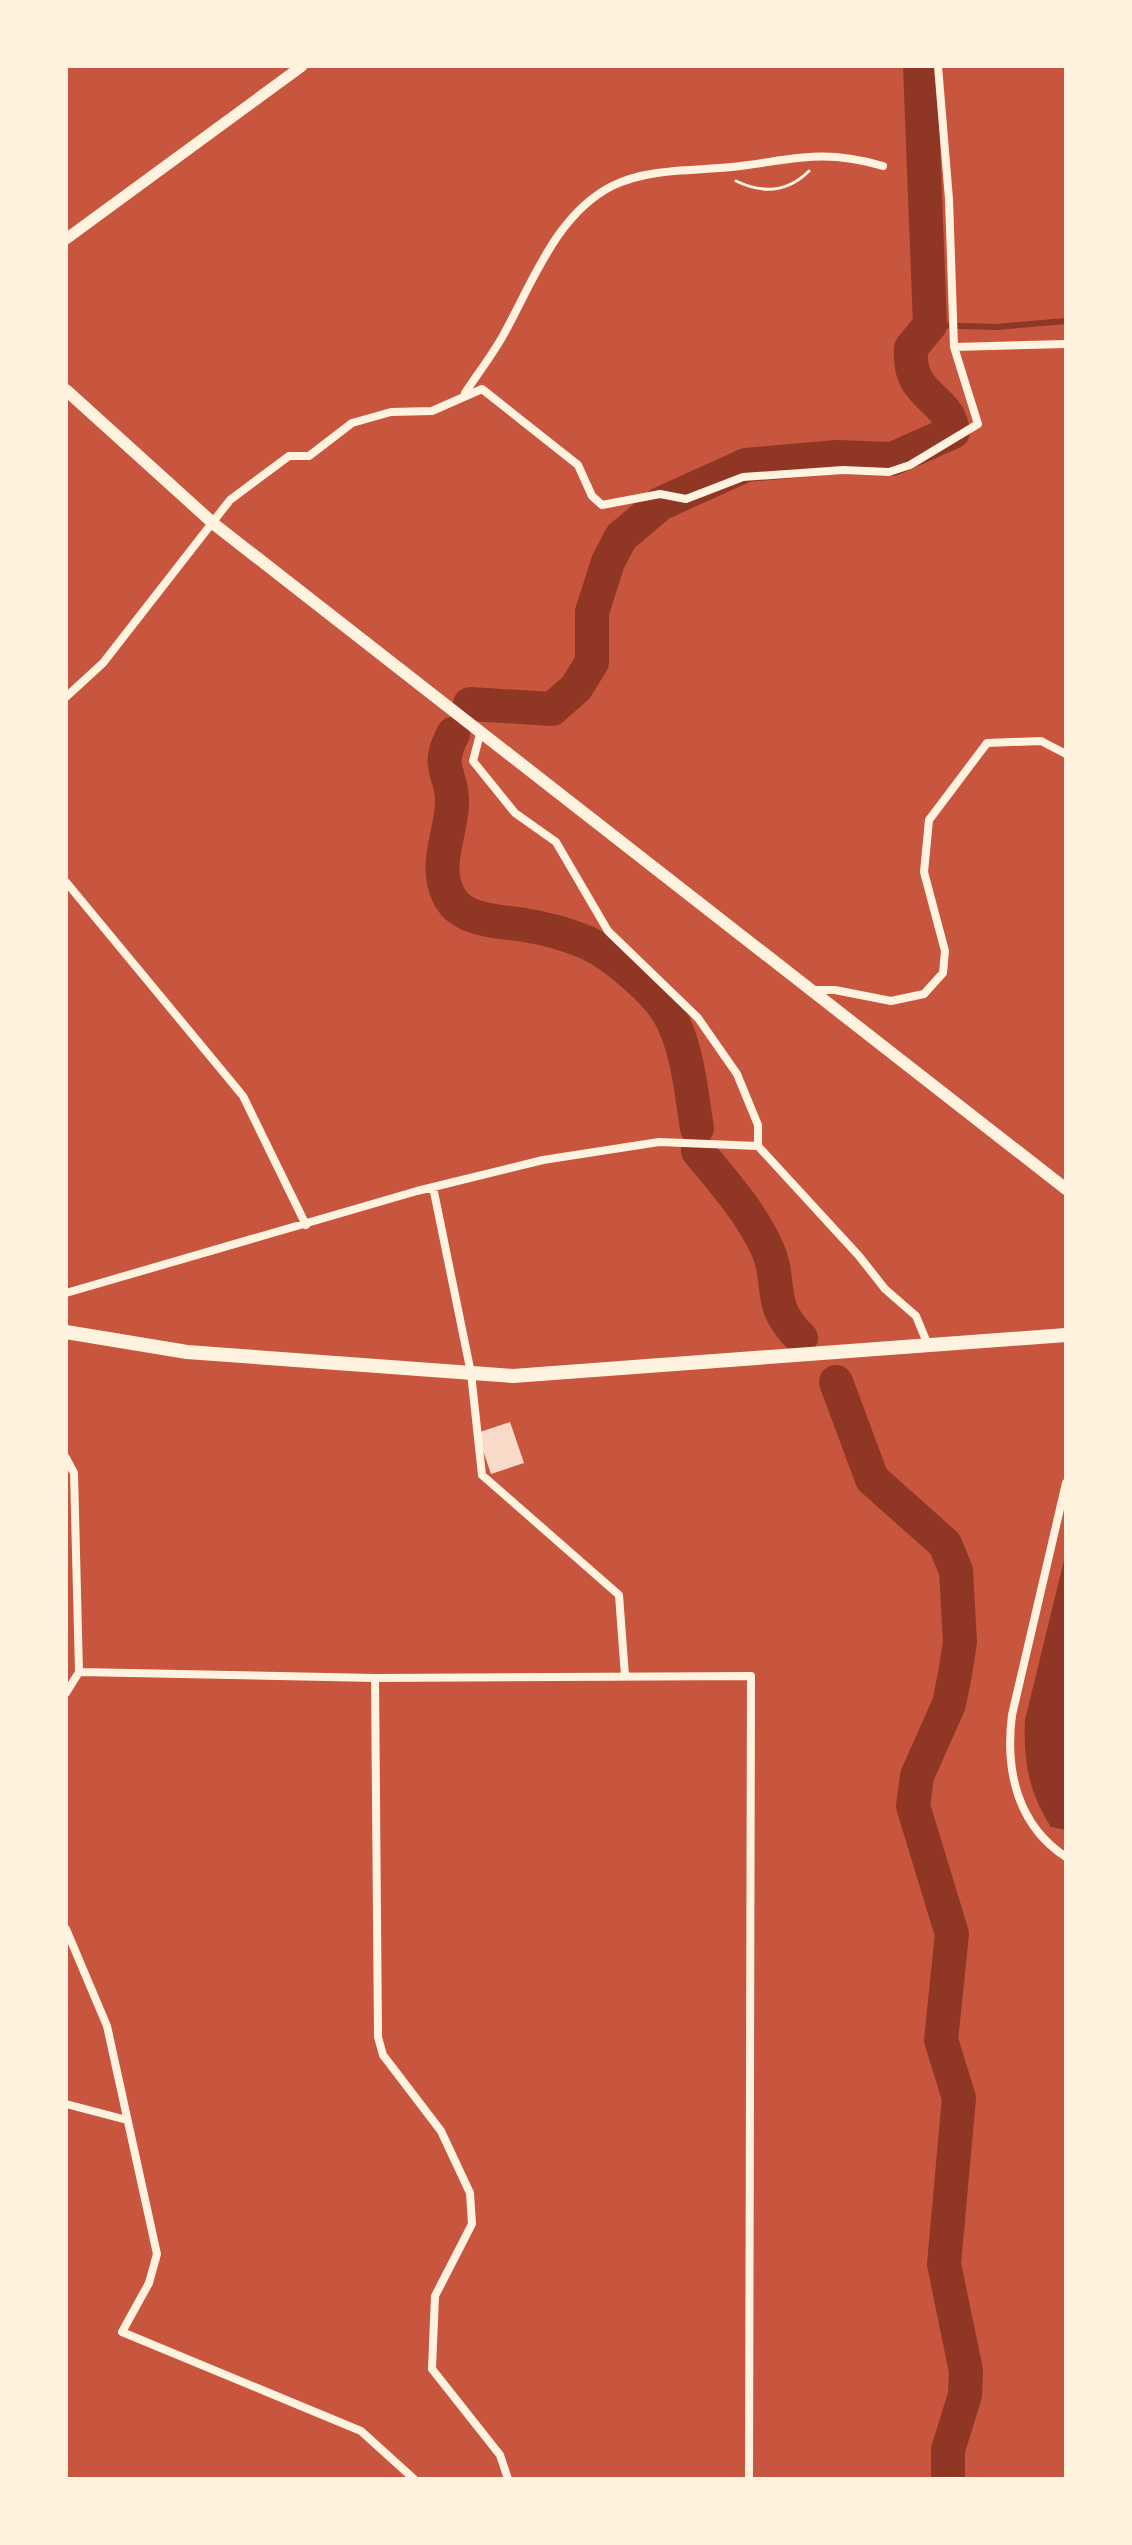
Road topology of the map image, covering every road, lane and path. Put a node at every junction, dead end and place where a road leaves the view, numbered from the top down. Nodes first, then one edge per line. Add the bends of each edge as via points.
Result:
1 (302, 66) edge
2 (938, 66) edge
3 (822, 154) junction
4 (883, 166) dead end
5 (716, 168) junction
6 (66, 239) edge
7 (954, 343) junction
8 (1066, 344) edge
9 (66, 390) edge
10 (464, 394) junction
11 (214, 524) junction
12 (66, 697) edge
13 (480, 734) junction
14 (1066, 754) edge
15 (66, 882) edge
16 (810, 990) junction
17 (758, 1146) junction
18 (433, 1187) junction
19 (1066, 1189) edge
20 (306, 1225) junction
21 (66, 1293) edge
22 (66, 1332) edge
23 (1066, 1335) edge
24 (928, 1345) junction
25 (471, 1373) junction
26 (66, 1458) edge
27 (1066, 1483) edge
28 (79, 1672) junction
29 (625, 1676) junction
30 (375, 1678) junction
31 (66, 1693) edge
32 (1066, 1857) edge
33 (66, 1929) edge
34 (66, 2104) edge
35 (127, 2120) junction
36 (414, 2479) edge
37 (508, 2479) edge
38 (749, 2479) edge

1 - 6 street
2 - 7 street
3 - 4 street
3 - 5 street
3 - 5 path via 798,182 772,190 738,182
5 - 10 street via 663,172 612,186 580,209 552,244 503,336
7 - 8 street
7 - 10 street via 978,424 910,465 889,472 743,477 686,499 660,494 602,505 578,465 482,389
9 - 11 main road
10 - 11 street via 432,411 391,412 352,423 309,456 289,456 230,500
11 - 12 street via 103,663
11 - 13 main road
13 - 16 main road
13 - 17 street via 473,761 515,813 556,842 608,931 698,1018 737,1074 758,1125
14 - 16 street via 1041,741 987,743 929,820 924,872 945,951 943,973 924,994 891,1001
15 - 20 street via 243,1096
16 - 19 main road
17 - 18 street via 659,1142 543,1160
17 - 24 street via 885,1289 916,1316
18 - 20 street
18 - 25 street
20 - 21 street
22 - 25 highway via 187,1352
23 - 24 highway
24 - 25 highway via 513,1376
25 - 29 street via 482,1475 619,1595
26 - 28 street via 74,1473
27 - 32 street via 1007,1751 1022,1805 1047,1845
28 - 30 street
28 - 31 street
29 - 30 street
29 - 38 street via 751,1676
30 - 37 street via 378,2037 383,2055 415,2094 470,2193 472,2224 435,2296 432,2369 500,2455
33 - 35 street via 107,2026
34 - 35 street
35 - 36 street via 157,2254 149,2283 122,2332 361,2431

